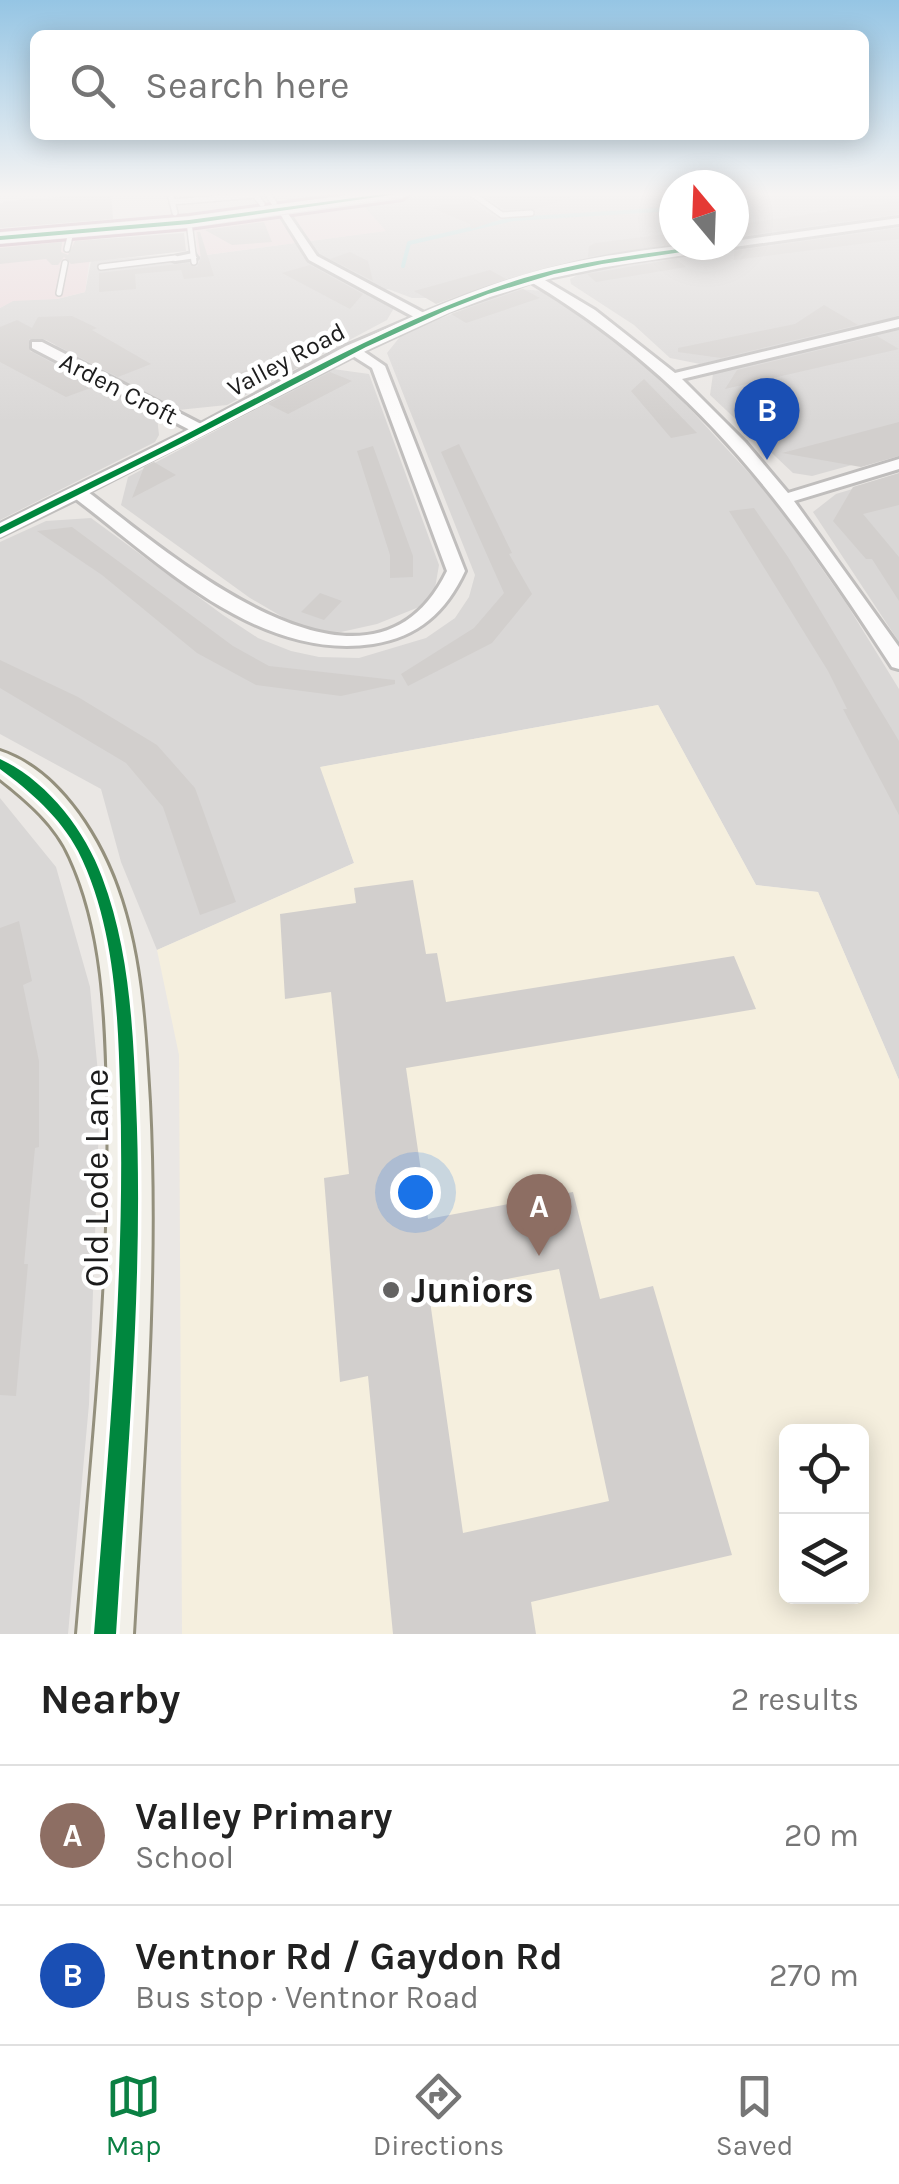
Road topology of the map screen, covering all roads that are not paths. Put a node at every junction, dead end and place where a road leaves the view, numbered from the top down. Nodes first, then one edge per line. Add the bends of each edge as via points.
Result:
1 (64, 269) edge
2 (334, 269) edge
3 (571, 269) edge
4 (533, 278) junction
5 (59, 293) dead end
6 (423, 316) junction
7 (899, 324) edge
8 (37, 345) dead end
9 (351, 349) junction
10 (674, 378) junction
11 (201, 430) junction
12 (899, 464) edge
13 (76, 491) junction
14 (786, 498) junction
15 (0, 531) edge
16 (899, 662) edge
17 (0, 764) edge
18 (105, 1634) edge

1 - 5 lane
2 - 6 street
3 - 4 street, Valley Road
4 - 6 street, Valley Road
4 - 10 street via 583,304
6 - 9 street, Valley Road
7 - 10 street
8 - 11 street, Arden Croft
9 - 11 street, Valley Road
9 - 13 street via 378,366 456,571 438,608 410,628 348,642 287,633 204,585
10 - 14 street
11 - 13 street, Valley Road
12 - 14 street
13 - 15 street, Valley Road
14 - 16 street
17 - 18 street, Old Lode Lane via 58,810 84,850 104,901 124,1006 131,1197

